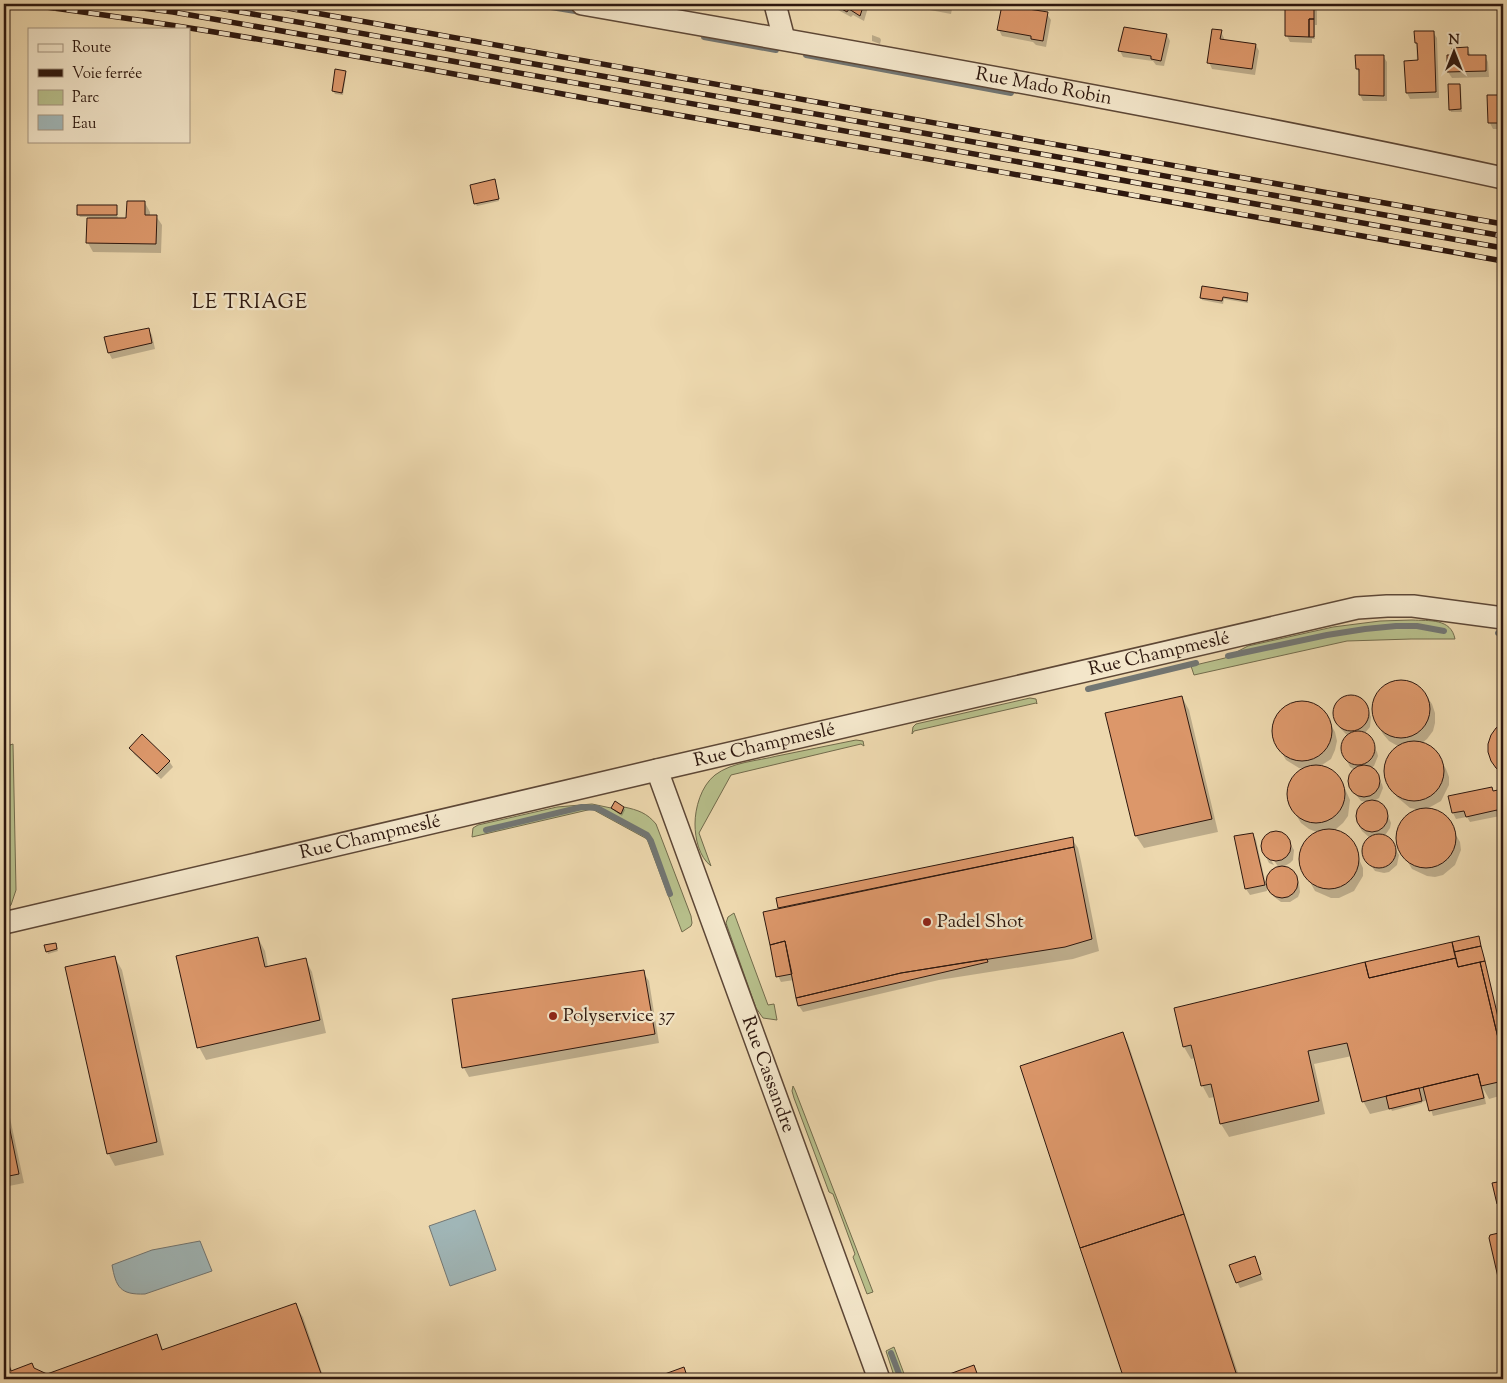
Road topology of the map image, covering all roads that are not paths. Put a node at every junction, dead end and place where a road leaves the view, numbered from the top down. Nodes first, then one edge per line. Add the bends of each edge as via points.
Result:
1 (582, 4) edge
2 (775, 4) edge
3 (784, 39) junction
4 (1503, 178) edge
5 (1503, 618) edge
6 (657, 770) junction
7 (4, 923) edge
8 (879, 1379) edge

1 - 3 street, Rue Mado Robin
2 - 3 street
3 - 4 street, Rue Mado Robin via 1318,139
5 - 6 street, Rue Champmeslé via 1413,606 1357,608
6 - 7 street, Rue Champmeslé
6 - 8 street, Rue Cassandre

